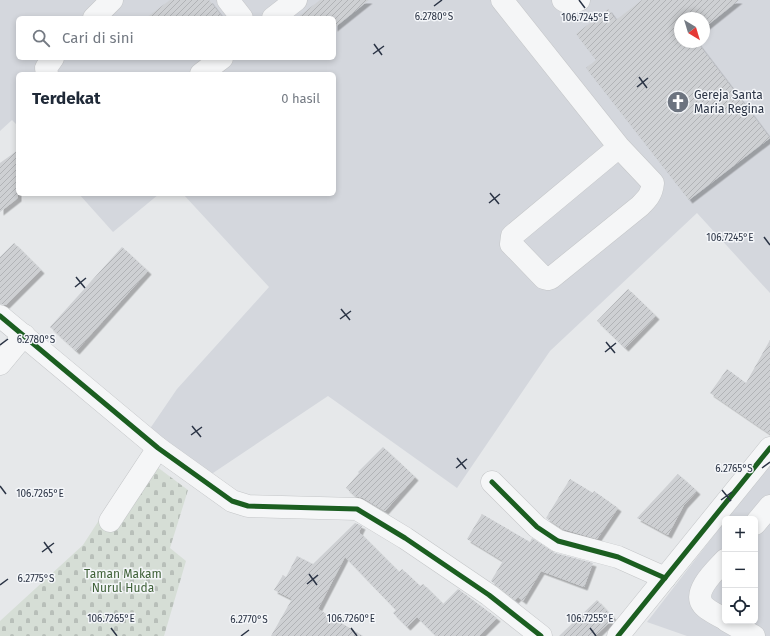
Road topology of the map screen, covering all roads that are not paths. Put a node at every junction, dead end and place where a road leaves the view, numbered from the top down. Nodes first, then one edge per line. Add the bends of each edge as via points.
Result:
1 (113, 0) edge
2 (228, 0) edge
3 (296, 0) edge
4 (502, 0) edge
5 (563, 0) edge
6 (579, 0) edge
7 (96, 16) edge
8 (240, 16) edge
9 (276, 16) edge
10 (52, 60) edge
11 (220, 60) edge
12 (47, 72) edge
13 (204, 72) edge
14 (619, 148) junction
15 (0, 316) edge
16 (24, 335) junction
17 (0, 364) edge
18 (158, 448) junction
19 (770, 448) edge
20 (492, 482) dead end
21 (770, 506) edge
22 (758, 520) edge
23 (110, 521) dead end
24 (722, 563) edge
25 (665, 578) junction
26 (722, 617) edge
27 (733, 624) edge
28 (541, 636) edge
29 (618, 636) edge
30 (754, 636) edge

1 - 7 street
2 - 8 street
3 - 9 street
4 - 14 street
5 - 6 street via 573,3
10 - 12 street via 46,68
11 - 13 street
14 - 14 street via 512,236 511,244 544,278 551,278 649,197 653,183
15 - 16 street
16 - 17 street
16 - 18 street
18 - 23 street
18 - 28 street via 237,503 248,506 356,509 406,538 490,595
19 - 25 street
20 - 25 street via 537,527 558,541 618,557
21 - 22 street
24 - 26 street via 704,584 700,593 703,605
25 - 29 street
27 - 30 street

